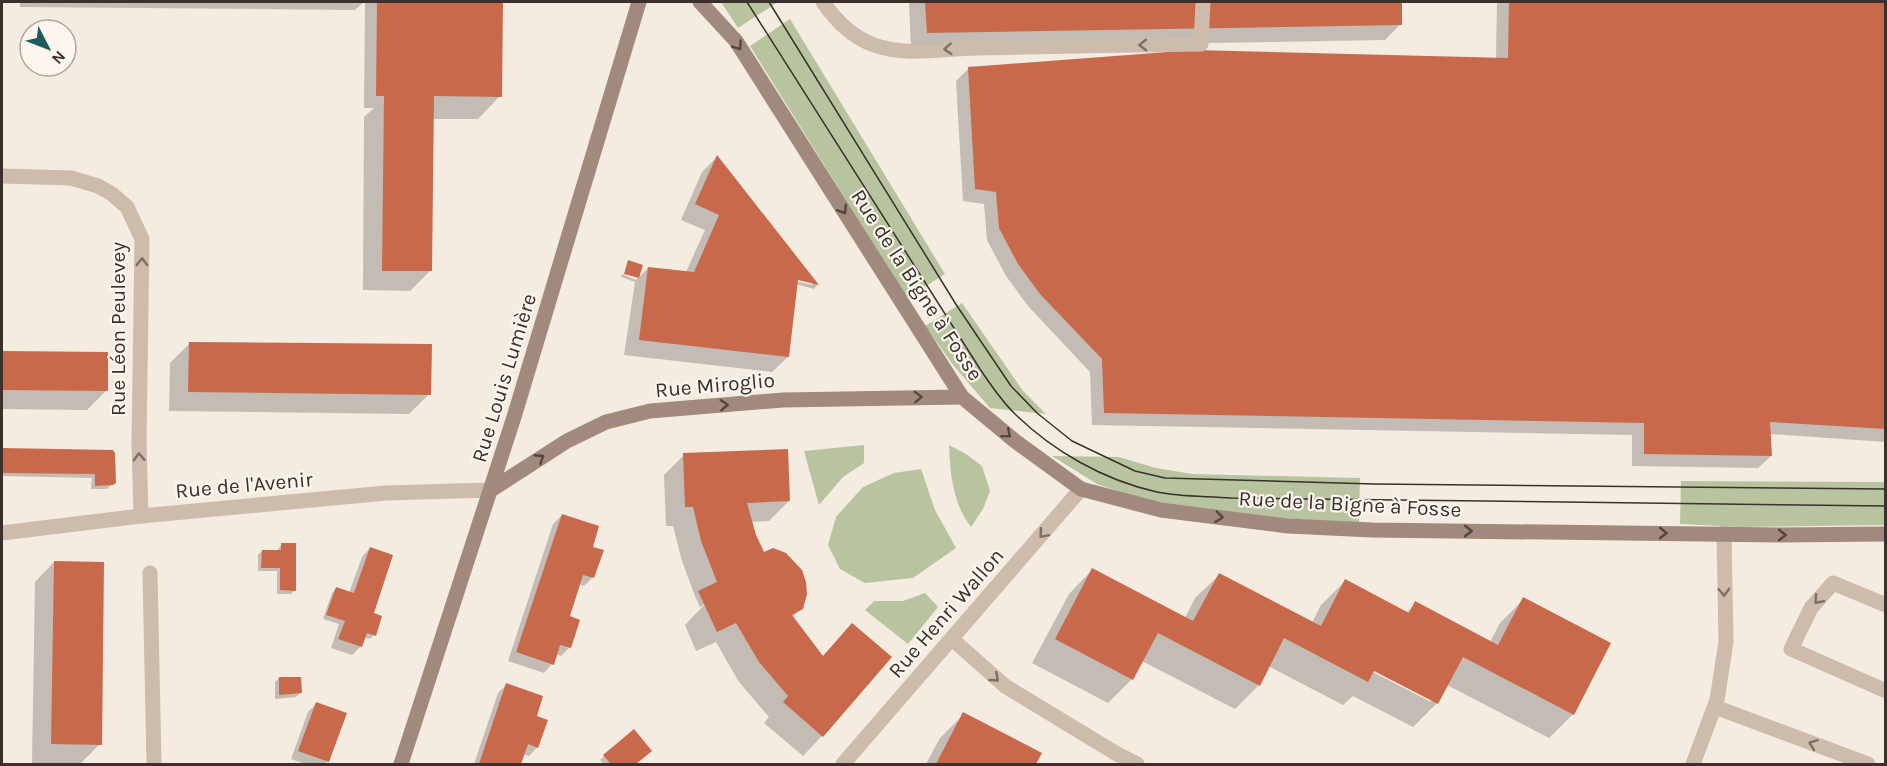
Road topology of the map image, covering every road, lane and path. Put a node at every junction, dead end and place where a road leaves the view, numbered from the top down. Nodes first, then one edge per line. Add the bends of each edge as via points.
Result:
1 (639, 2) edge
2 (700, 2) edge
3 (823, 2) edge
4 (1203, 2) edge
5 (2, 176) edge
6 (962, 397) junction
7 (1081, 489) junction
8 (490, 490) junction
9 (141, 516) junction
10 (2, 533) edge
11 (1724, 533) junction
12 (1886, 534) edge
13 (150, 573) dead end
14 (1886, 605) edge
15 (952, 639) junction
16 (1886, 691) edge
17 (1715, 707) junction
18 (154, 765) edge
19 (401, 765) edge
20 (843, 765) edge
21 (1137, 765) edge
22 (1693, 765) edge
23 (1868, 765) edge

1 - 8 street, Rue Louis Lumière
2 -> 6 street, Rue de la Bigne à Fosse via 736,41
4 -> 3 street via 1201,44 904,52 873,45 850,33
9 -> 5 street, Rue Léon Peulevey via 142,239 127,207 98,186 71,178
6 -> 7 street, Rue de la Bigne à Fosse
8 -> 6 street, Rue Miroglio via 577,436 606,422 650,411 783,400
7 -> 11 street, Rue de la Bigne à Fosse via 1161,510 1288,526
7 -> 15 street, Rue Henri Wallon
8 - 9 street, Rue de l'Avenir via 386,493
8 - 19 street, Rue Louis Lumière
9 - 10 street, Rue de l'Avenir
11 -> 12 street, Rue de la Bigne à Fosse
11 -> 17 street via 1726,642
13 - 18 street
14 -> 16 street via 1833,583 1811,608 1791,649
15 - 20 street, Rue Henri Wallon
15 -> 21 street via 1005,686
17 - 22 street
23 -> 17 street

